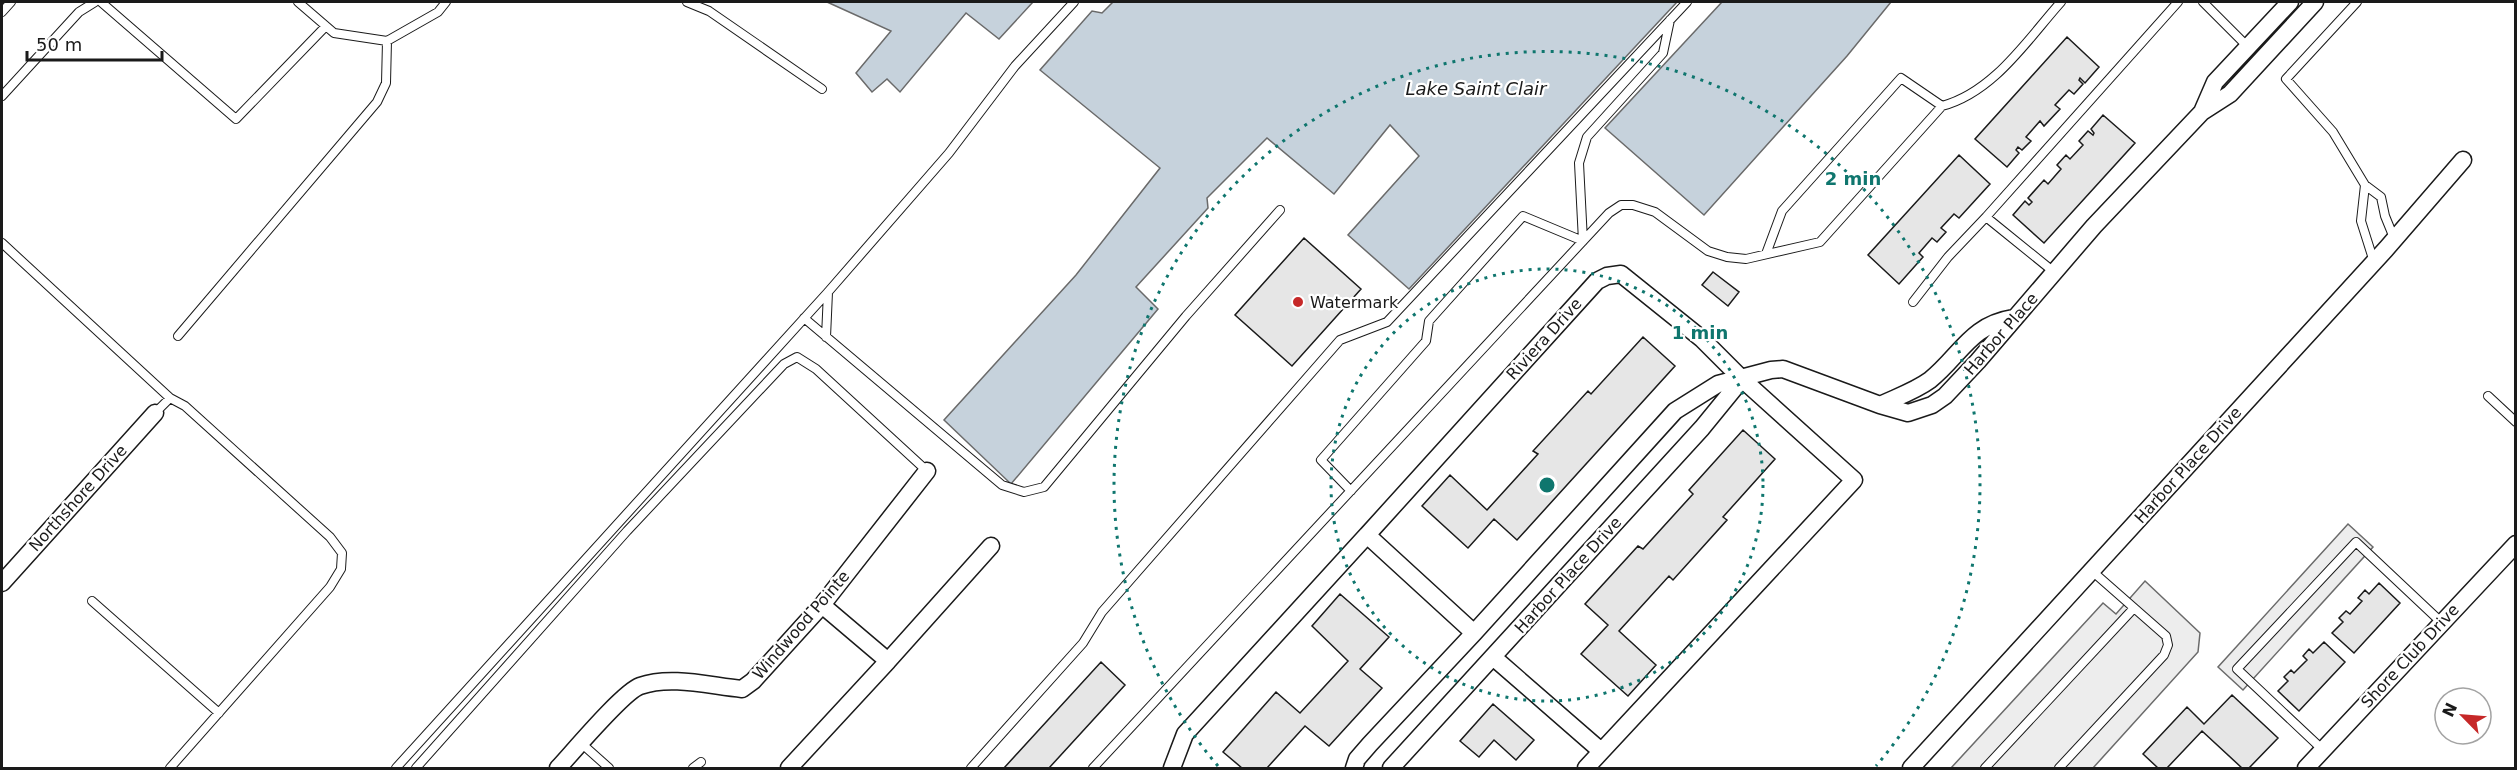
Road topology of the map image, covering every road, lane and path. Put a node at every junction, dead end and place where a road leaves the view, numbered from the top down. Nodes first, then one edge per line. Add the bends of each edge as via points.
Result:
1 (11, 2) edge
2 (95, 2) edge
3 (100, 2) edge
4 (298, 2) edge
5 (446, 2) edge
6 (687, 2) edge
7 (1074, 2) edge
8 (1687, 2) edge
9 (2061, 2) edge
10 (2178, 2) edge
11 (2203, 2) edge
12 (2315, 2) edge
13 (2357, 2) edge
14 (2285, 7) edge
15 (2, 12) edge
16 (1670, 19) junction
17 (2293, 25) junction
18 (326, 26) junction
19 (387, 41) junction
20 (2248, 47) junction
21 (822, 89) dead end
22 (2, 96) edge
23 (1942, 106) junction
24 (2202, 112) junction
25 (2463, 160) dead end
26 (2366, 185) junction
27 (1280, 210) dead end
28 (1986, 218) junction
29 (2394, 238) junction
30 (1583, 241) junction
31 (2, 243) edge
32 (1766, 254) junction
33 (2374, 262) junction
34 (2054, 272) junction
35 (828, 292) junction
36 (1913, 302) dead end
37 (804, 318) junction
38 (2014, 318) junction
39 (178, 336) dead end
40 (826, 337) junction
41 (1962, 347) junction
42 (1978, 361) junction
43 (1742, 379) junction
44 (2488, 396) dead end
45 (170, 398) junction
46 (1880, 405) junction
47 (1932, 405) junction
48 (155, 413) joint
49 (2516, 422) edge
50 (927, 471) joint
51 (1351, 491) junction
52 (1366, 535) junction
53 (2516, 544) edge
54 (991, 546) dead end
55 (2092, 571) junction
56 (4, 575) edge
57 (92, 601) dead end
58 (822, 605) junction
59 (2134, 608) junction
60 (2441, 622) junction
61 (1474, 633) junction
62 (1493, 657) junction
63 (888, 661) junction
64 (219, 713) junction
65 (581, 743) junction
66 (2323, 750) junction
67 (1601, 751) junction
68 (701, 762) dead end
69 (170, 768) edge
70 (396, 768) edge
71 (416, 768) edge
72 (558, 768) edge
73 (609, 768) edge
74 (693, 768) edge
75 (789, 768) edge
76 (971, 768) edge
77 (1093, 768) edge
78 (1172, 768) edge
79 (1353, 768) edge
80 (1392, 768) edge
81 (1586, 768) edge
82 (1911, 768) edge
83 (1985, 768) edge
84 (2059, 768) edge
85 (2306, 768) edge

1 - 15 lane
2 - 22 lane via 79,12
3 - 18 lane via 236,119
4 - 18 lane
5 - 19 lane via 438,12
6 - 21 lane via 709,11
7 - 35 lane via 1015,66 949,153
8 - 16 lane
9 - 23 lane via 1986,85 1959,102
10 - 28 lane
11 - 20 lane
12 - 17 street, Harbor Place
13 - 26 lane via 2286,79 2333,132
14 - 17 street, Harbor Place
14 - 20 street, Harbor Place
16 - 30 lane via 1663,53 1587,137 1580,163
16 - 76 lane via 1387,322 1340,340 1102,612 1083,643
17 - 24 street, Harbor Place via 2230,94
18 - 19 lane via 334,33
19 - 39 lane via 386,83 377,102
20 - 24 street, Harbor Place via 2215,82
23 - 32 lane via 1820,242
23 - 32 lane via 1901,78 1782,211
24 - 34 street, Harbor Place
25 - 29 street, Harbor Place Drive
26 - 29 lane via 2381,197
26 - 33 lane via 2361,221
27 - 40 lane via 1044,487 1024,492 1002,485
28 - 34 lane
28 - 36 lane via 1948,257
29 - 33 street, Harbor Place Drive
30 - 32 lane via 1621,205 1654,212 1708,251 1727,258
30 - 51 lane
30 - 51 lane via 1523,216 1429,321 1426,341 1321,460
31 - 45 lane
33 - 55 street, Harbor Place Drive
34 - 38 street, Harbor Place
35 - 37 lane
35 - 40 lane
37 - 40 lane
37 - 70 lane
38 - 41 street via 1979,330
38 - 42 street, Harbor Place
38 - 47 street via 2002,345 1977,376 1953,399
41 - 42 street
41 - 46 street via 1914,391
42 - 47 street, Harbor Place
43 - 46 street, Harbor Place via 1784,369
43 - 52 street, Riviera Drive via 1702,339 1636,285 1621,274 1607,276 1597,281
43 - 61 street via 1718,384 1675,411
43 - 62 street, Harbor Place Drive
43 - 67 street, Riviera Drive via 1854,480
44 - 49 lane
45 - 48 lane
45 - 64 lane via 185,406 330,537 342,553 341,569 330,587
46 - 47 street, Harbor Place via 1908,413
48 - 56 street, Northshore Drive
50 - 58 street, Windwood Pointe
50 - 71 lane via 816,369 797,357 784,364 627,531
51 - 77 lane
52 - 61 street
52 - 78 street, Riviera Drive via 1185,734
53 - 60 street, Shore Club Drive
54 - 63 street
55 - 59 lane
55 - 82 street, Harbor Place Drive
57 - 64 lane
58 - 63 street
58 - 65 street, Windwood Pointe via 742,689 674,682 638,686
59 - 83 lane
59 - 84 lane via 2166,636 2164,655
60 - 66 street, Shore Club Drive
60 - 66 lane via 2356,542 2237,669
61 - 79 street via 1370,744
62 - 67 street
62 - 80 street, Harbor Place Drive
63 - 75 street
64 - 69 lane
65 - 72 street, Windwood Pointe
65 - 73 lane
66 - 85 street, Shore Club Drive
67 - 81 street, Riviera Drive
68 - 74 lane

